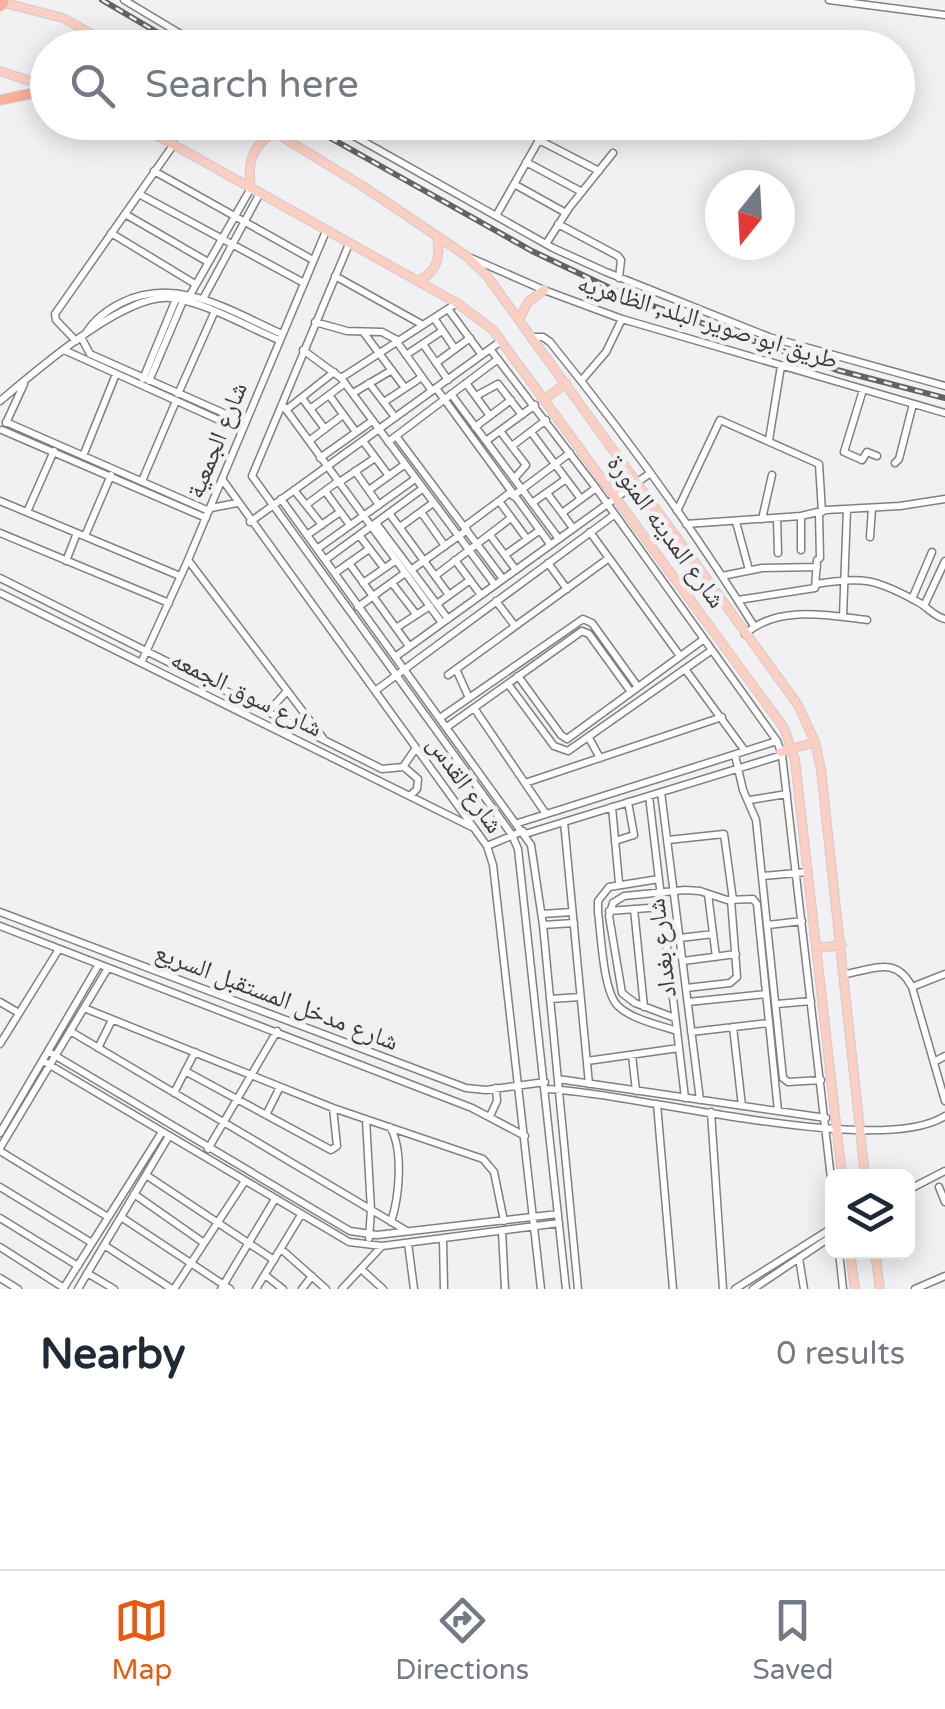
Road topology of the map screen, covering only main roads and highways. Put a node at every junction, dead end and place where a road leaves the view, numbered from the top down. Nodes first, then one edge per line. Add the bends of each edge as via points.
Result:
1 (1, 3) edge
2 (85, 30) edge
3 (0, 71) edge
4 (30, 82) edge
5 (30, 93) edge
6 (0, 100) edge
7 (167, 140) edge
8 (263, 140) edge
9 (287, 140) edge
10 (255, 190) junction
11 (437, 236) junction
12 (417, 282) junction
13 (544, 290) road end
14 (520, 320) junction
15 (566, 383) junction
16 (546, 399) junction
17 (554, 410) junction
18 (608, 417) road end
19 (545, 419) road end
20 (597, 425) junction
21 (692, 600) junction
22 (680, 607) road end
23 (738, 624) junction
24 (719, 637) junction
25 (736, 661) junction
26 (725, 668) road end
27 (815, 742) junction
28 (793, 748) junction
29 (782, 754) road end
30 (842, 945) junction
31 (817, 948) junction
32 (813, 1016) road end
33 (826, 1016) junction
34 (841, 1169) edge
35 (865, 1169) edge
36 (851, 1259) edge
37 (876, 1259) edge
38 (854, 1289) edge
39 (880, 1289) edge

1 - 2 main road
3 - 4 main road
5 - 6 highway
7 - 10 main road, شارع المدينه المنورة
8 - 10 main road via 248,172
9 - 11 main road, شارع المدينه المنورة
10 - 12 main road, شارع المدينه المنورة
11 - 12 main road via 437,264
11 - 14 main road, شارع المدينه المنورة via 496,286
12 - 16 main road, شارع المدينه المنورة via 485,323
13 - 14 main road
14 - 15 main road, شارع المدينه المنورة
15 - 16 main road
15 - 20 main road, شارع المدينه المنورة
16 - 17 main road, شارع المدينه المنورة
17 - 19 main road
17 - 21 main road, شارع المدينه المنورة
18 - 20 main road
20 - 23 main road, شارع المدينه المنورة
21 - 22 main road
21 - 24 main road, شارع المدينه المنورة
23 - 24 main road
23 - 27 main road, شارع المدينه المنورة via 792,695
24 - 25 main road, شارع المدينه المنورة
25 - 26 main road
25 - 28 main road, شارع المدينه المنورة
27 - 28 main road
27 - 30 main road, شارع المدينه المنورة
28 - 29 main road
28 - 31 main road, شارع المدينه المنورة
30 - 31 main road
30 - 35 main road, شارع المدينه المنورة
31 - 33 main road, شارع المدينه المنورة
32 - 33 main road
33 - 34 main road, شارع المدينه المنورة
36 - 38 main road
37 - 39 main road

